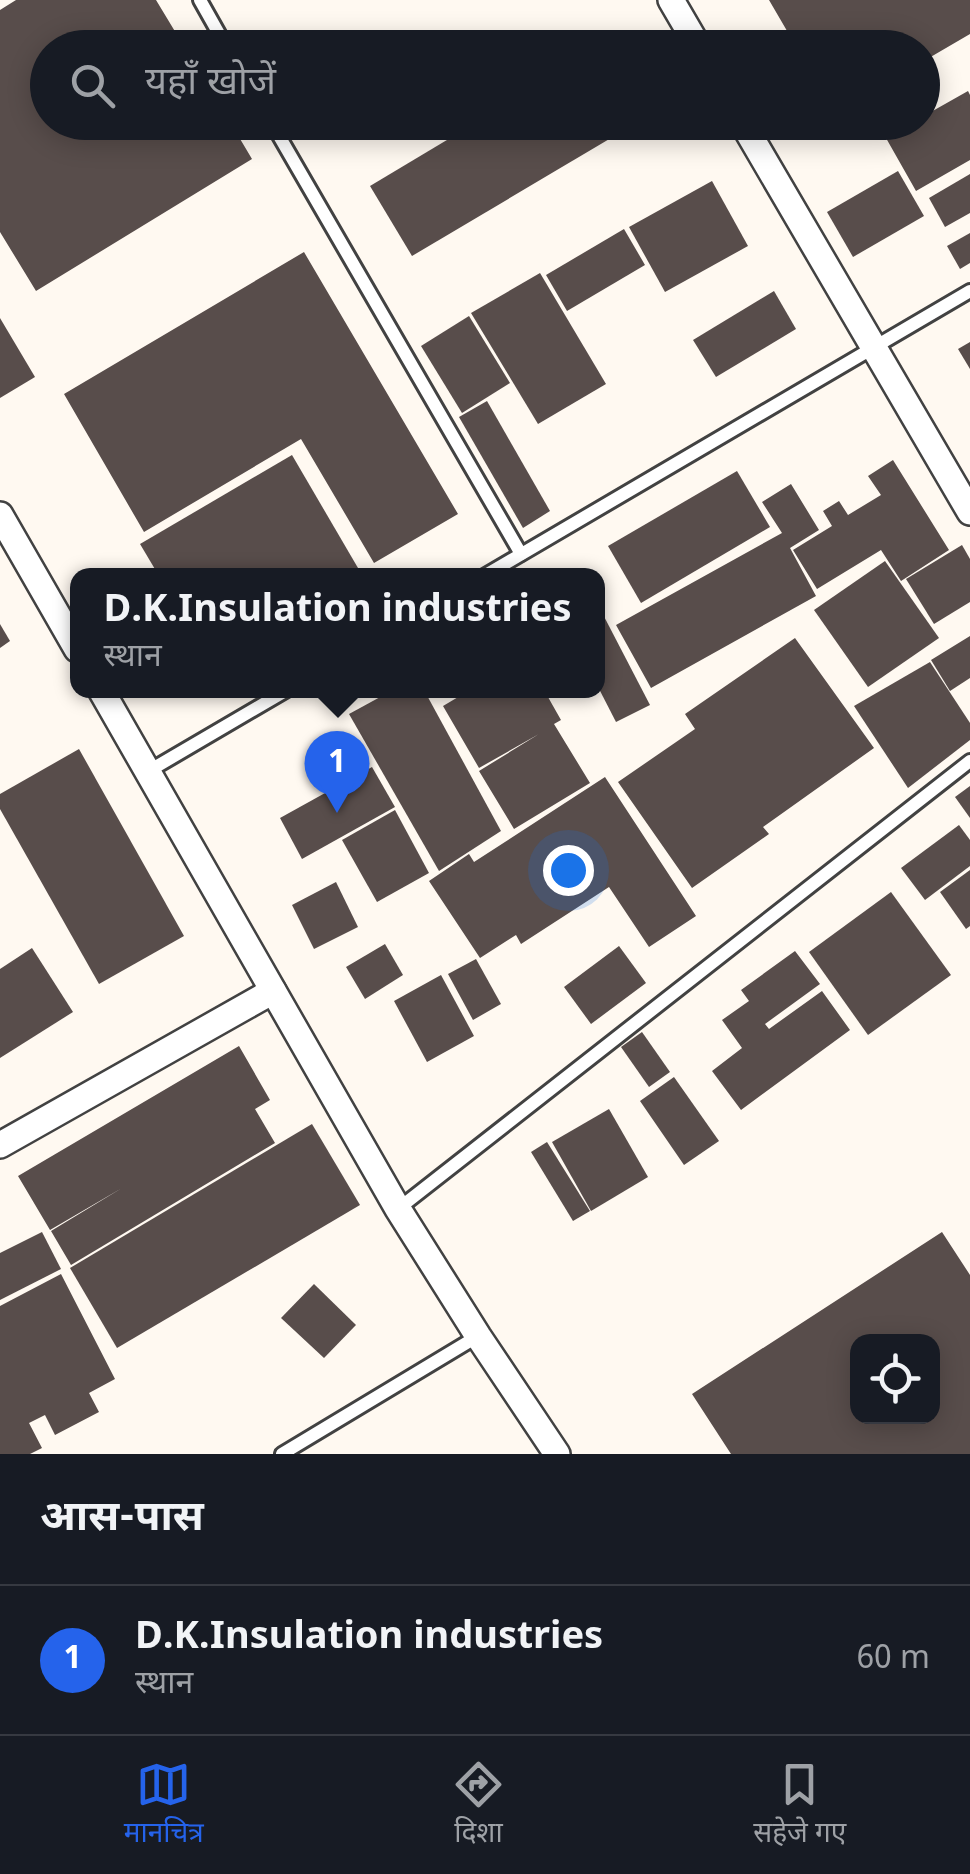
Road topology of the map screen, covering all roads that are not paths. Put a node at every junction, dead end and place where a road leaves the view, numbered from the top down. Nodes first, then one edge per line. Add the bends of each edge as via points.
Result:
1 (200, 0) edge
2 (672, 0) edge
3 (217, 30) edge
4 (689, 30) edge
5 (280, 140) edge
6 (752, 140) edge
7 (970, 291) edge
8 (873, 348) junction
9 (970, 512) edge
10 (0, 515) edge
11 (521, 554) junction
12 (497, 568) edge
13 (70, 637) edge
14 (106, 698) edge
15 (273, 698) edge
16 (970, 761) edge
17 (148, 772) junction
18 (273, 990) junction
19 (0, 1145) edge
20 (398, 1209) junction
21 (478, 1336) junction
22 (282, 1454) edge
23 (557, 1454) edge

1 - 3 lane
2 - 4 street
5 - 11 lane
6 - 8 street
7 - 8 lane
8 - 9 street
8 - 11 lane
10 - 13 street
11 - 12 lane
14 - 17 street
15 - 17 lane
16 - 20 lane
17 - 18 street
18 - 19 street
18 - 20 street
20 - 21 street
21 - 22 lane
21 - 23 street

